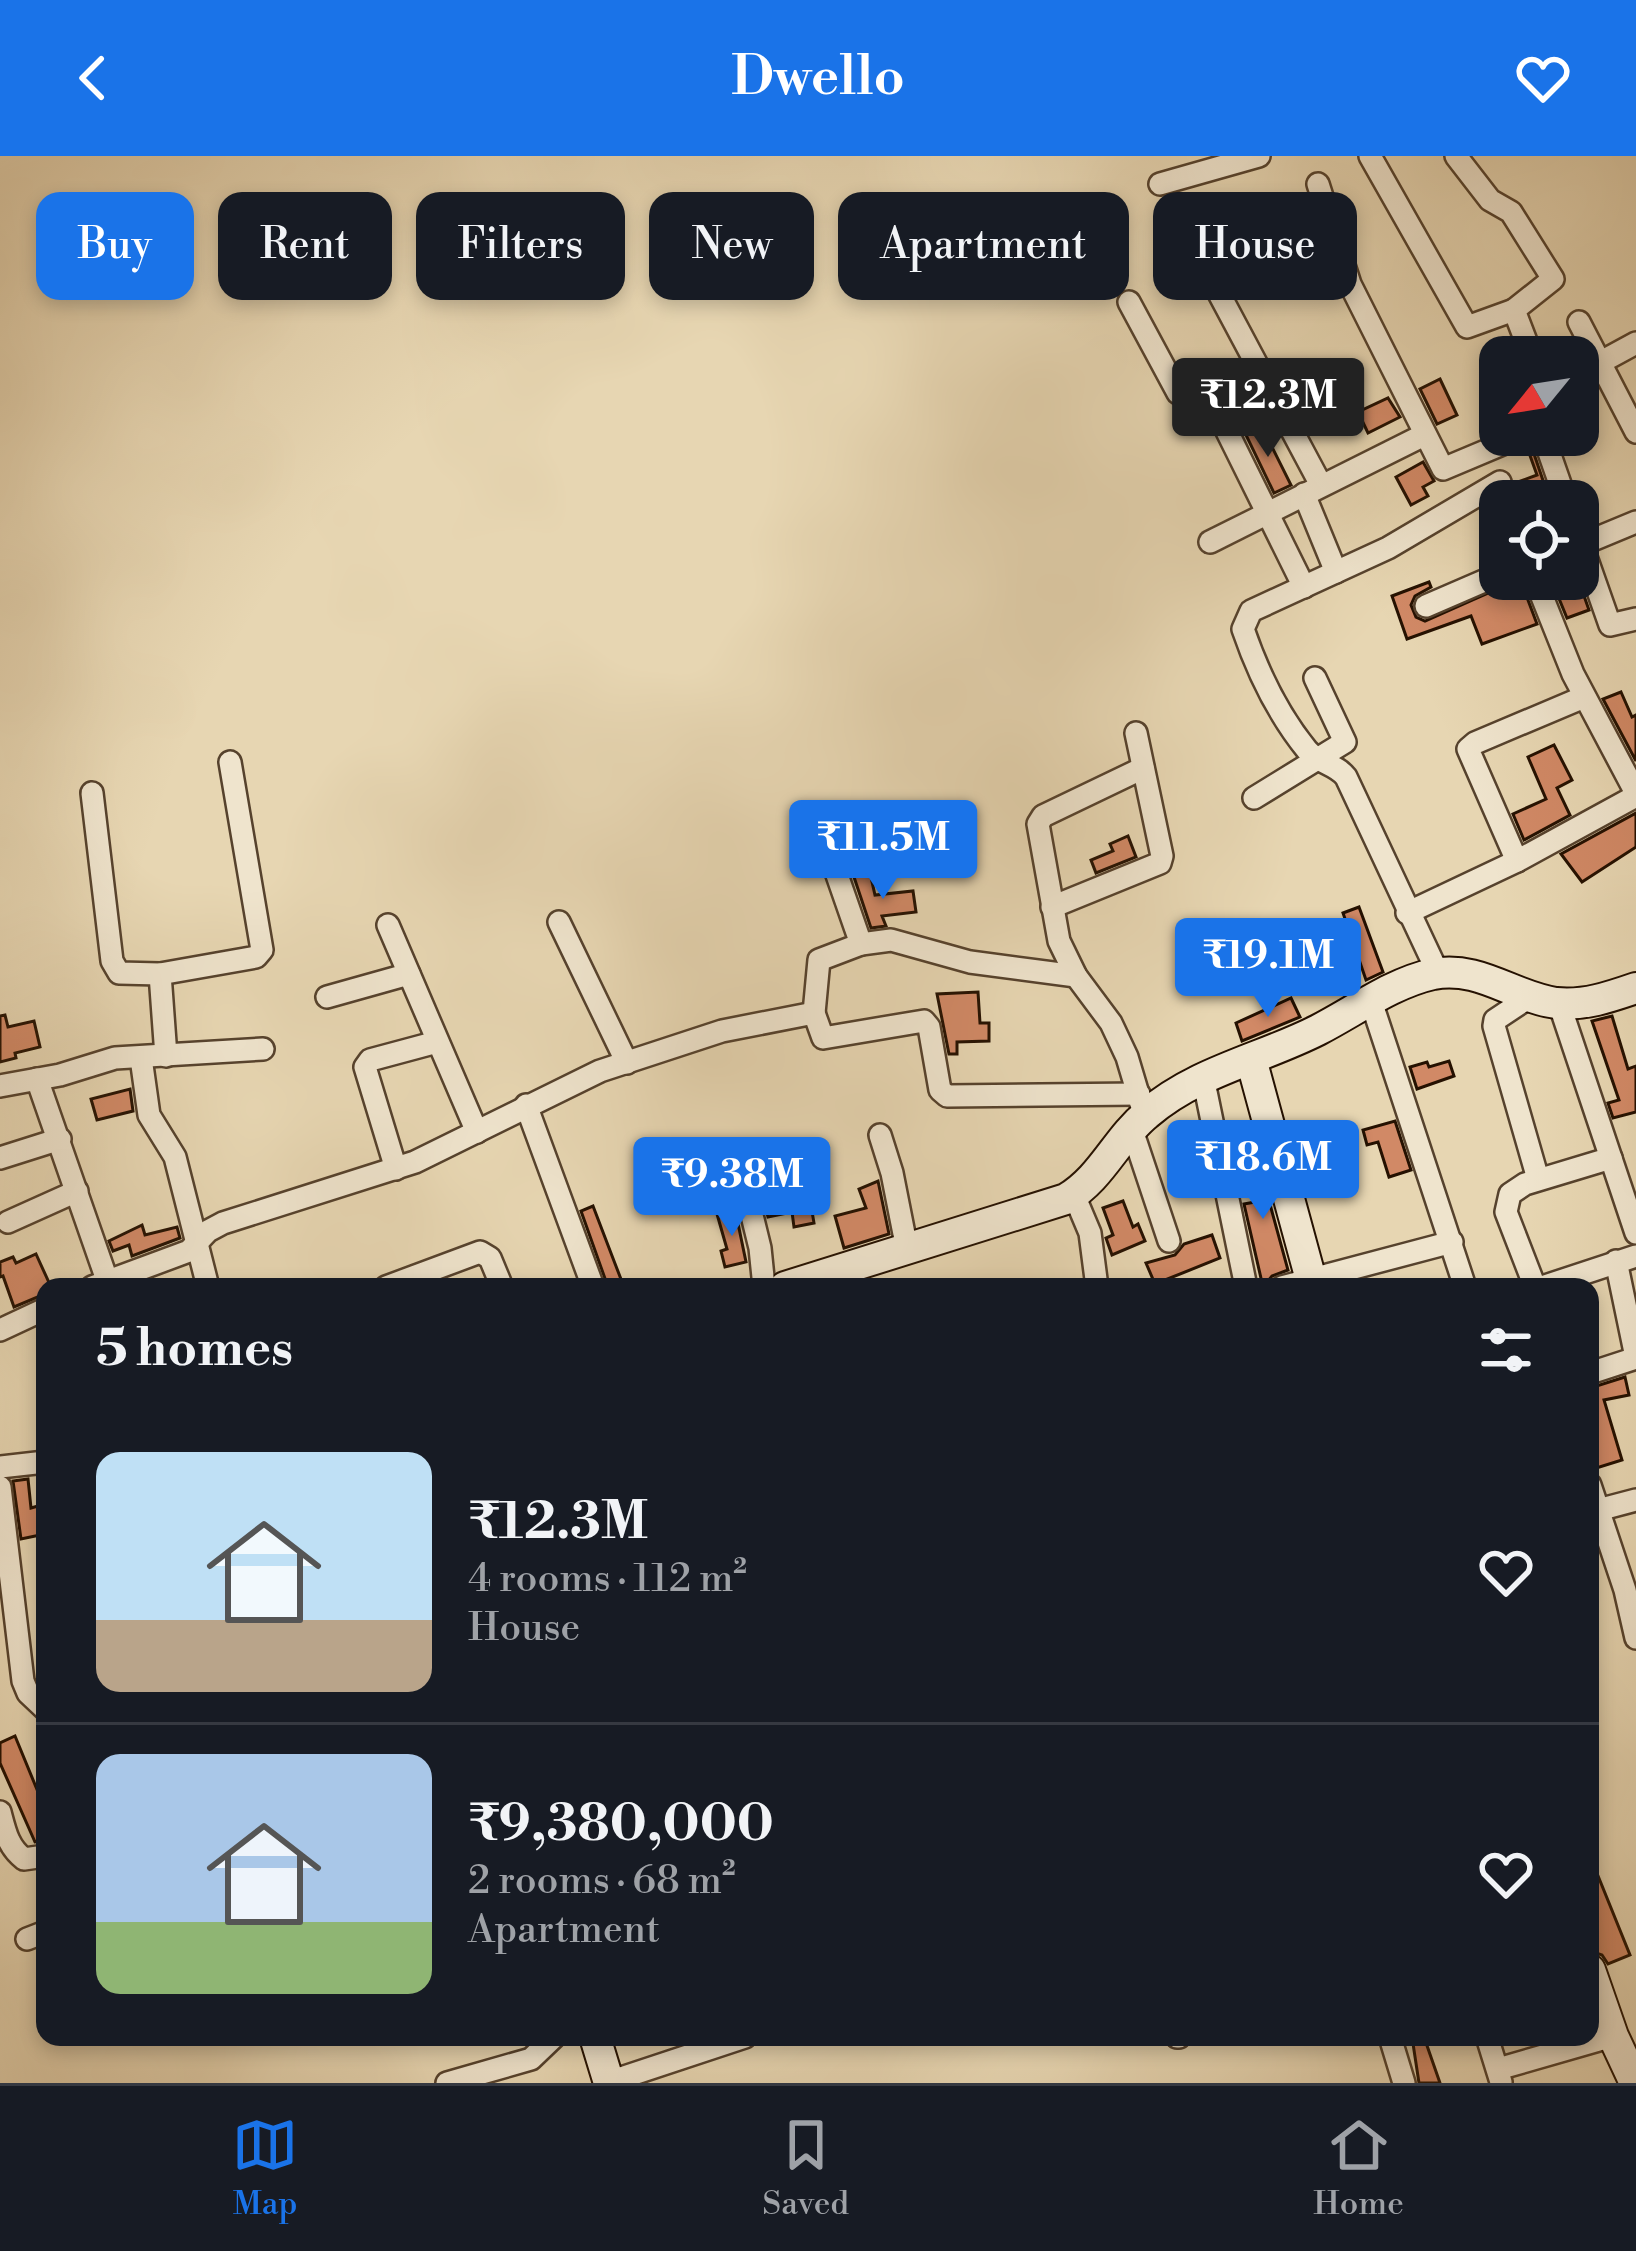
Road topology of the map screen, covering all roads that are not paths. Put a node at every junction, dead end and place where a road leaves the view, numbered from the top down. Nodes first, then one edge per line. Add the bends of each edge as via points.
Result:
1 (1259, 156) edge
2 (1370, 156) edge
3 (1456, 156) edge
4 (1160, 184) dead end
5 (1318, 184) dead end
6 (1220, 300) edge
7 (1129, 302) dead end
8 (1514, 310) junction
9 (1579, 322) dead end
10 (1524, 336) edge
11 (1636, 343) edge
12 (1601, 362) junction
13 (1636, 432) edge
14 (1424, 435) junction
15 (1479, 452) edge
16 (1313, 489) junction
17 (1479, 503) edge
18 (1268, 511) junction
19 (1636, 522) edge
20 (1599, 534) edge
21 (1210, 542) dead end
22 (1336, 572) junction
23 (1479, 583) edge
24 (1304, 587) junction
25 (1599, 596) edge
26 (1543, 600) edge
27 (1426, 606) dead end
28 (1636, 619) edge
29 (1315, 678) dead end
30 (1584, 697) junction
31 (1136, 734) dead end
32 (1320, 760) junction
33 (230, 762) dead end
34 (1143, 768) junction
35 (92, 793) dead end
36 (1636, 795) edge
37 (1254, 798) dead end
38 (820, 826) dead end
39 (1517, 861) junction
40 (1052, 907) junction
41 (1407, 913) junction
42 (559, 922) dead end
43 (388, 925) dead end
44 (861, 944) junction
45 (1438, 973) junction
46 (160, 974) junction
47 (409, 974) junction
48 (1076, 976) junction
49 (1636, 988) edge
50 (327, 997) dead end
51 (1545, 999) junction
52 (1371, 1001) junction
53 (814, 1013) junction
54 (437, 1042) junction
55 (263, 1049) dead end
56 (166, 1056) junction
57 (141, 1058) junction
58 (1251, 1059) junction
59 (627, 1063) junction
60 (1203, 1077) junction
61 (37, 1079) junction
62 (0, 1086) edge
63 (526, 1105) junction
64 (1138, 1114) junction
65 (477, 1132) junction
66 (880, 1135) dead end
67 (60, 1139) junction
68 (736, 1150) dead end
69 (0, 1158) edge
70 (1611, 1158) junction
71 (396, 1169) junction
72 (1538, 1179) junction
73 (76, 1191) junction
74 (1074, 1195) junction
75 (8, 1222) dead end
76 (1636, 1233) edge
77 (1169, 1241) dead end
78 (1452, 1242) junction
79 (196, 1244) junction
80 (907, 1249) junction
81 (1626, 1258) edge
82 (98, 1278) edge
83 (117, 1278) edge
84 (205, 1278) edge
85 (410, 1278) edge
86 (498, 1278) edge
87 (590, 1278) edge
88 (763, 1278) edge
89 (814, 1278) edge
90 (1096, 1278) edge
91 (1244, 1278) edge
92 (1301, 1278) edge
93 (1323, 1278) edge
94 (1463, 1278) edge
95 (1535, 1278) edge
96 (1565, 1278) edge
97 (36, 1314) edge
98 (0, 1330) edge
99 (1636, 1358) edge
100 (1599, 1370) edge
101 (36, 1463) edge
102 (0, 1467) edge
103 (0, 1487) edge
104 (1636, 1500) edge
105 (1599, 1510) edge
106 (1599, 1512) edge
107 (4, 1552) edge
108 (1631, 1588) edge
109 (1636, 1638) edge
110 (36, 1699) edge
111 (1, 1822) edge
112 (36, 1857) edge
113 (1599, 1996) edge
114 (1613, 2036) junction
115 (1599, 2041) edge
116 (545, 2046) edge
117 (598, 2046) edge
118 (718, 2046) edge
119 (1393, 2046) edge
120 (1490, 2046) edge
121 (1585, 2046) edge
122 (1500, 2076) edge
123 (609, 2082) edge
124 (447, 2083) edge
125 (1404, 2083) edge
126 (1635, 2083) edge

1 - 4 street
2 - 8 street via 1467,327
3 - 8 street via 1490,200 1511,212 1553,279
5 - 14 street via 1344,269
6 - 16 street
7 - 18 street via 1181,397 1209,395
8 - 10 street
9 - 12 street
11 - 12 street
12 - 13 street
14 - 15 street via 1443,469
14 - 16 street
16 - 18 street
16 - 22 street
17 - 22 street
18 - 21 street
18 - 24 street
19 - 20 street
22 - 24 street
23 - 27 street
24 - 32 street via 1251,611 1244,629 1260,680
25 - 28 street via 1610,626
26 - 30 street
29 - 32 street via 1345,742
30 - 36 street
30 - 39 street via 1468,749
31 - 34 street
32 - 37 street
32 - 41 street via 1346,777
33 - 46 street via 262,950 256,958
34 - 40 street via 1039,820
34 - 40 street via 1160,863
35 - 46 street via 112,961 119,974
36 - 39 street
38 - 44 street
39 - 41 street
40 - 48 street
41 - 45 street
42 - 59 street
43 - 47 street
44 - 48 street via 891,940 970,962
44 - 53 street via 819,960
45 - 51 street via 1477,976
45 - 52 street
46 - 56 street
47 - 50 street
47 - 54 street
48 - 64 street via 1112,1022
49 - 51 street via 1597,1000
51 - 70 street
51 - 72 street via 1493,1026
52 - 58 street
52 - 78 street
53 - 59 street via 722,1031
53 - 64 street via 824,1038 924,1021 946,1096
54 - 65 street
54 - 71 street via 364,1067
55 - 56 street
56 - 57 street
57 - 61 street
57 - 79 street via 149,1115 175,1157
58 - 60 street
58 - 92 street
59 - 63 street
60 - 64 street
60 - 91 street
61 - 62 street
61 - 67 street
63 - 65 street
63 - 87 street
64 - 74 street
64 - 77 street
65 - 71 street
66 - 80 street
67 - 69 street
67 - 73 street
68 - 88 street
70 - 72 street
70 - 76 street
71 - 79 street via 223,1223
72 - 95 street via 1506,1202
73 - 75 street
73 - 82 street
74 - 80 street
74 - 90 street
78 - 93 street
78 - 94 street
79 - 83 street
79 - 84 street
80 - 89 street
81 - 96 street
81 - 99 street
85 - 86 street via 480,1252
97 - 98 street
99 - 100 street
101 - 102 street
103 - 107 street
104 - 105 street
106 - 108 street
107 - 110 street via 25,1687
108 - 109 street
111 - 112 street via 11,1846 24,1859
113 - 114 street
114 - 115 street
114 - 126 street
116 - 124 street via 531,2059
117 - 123 street
118 - 123 street
119 - 125 street
120 - 122 street
121 - 122 street

